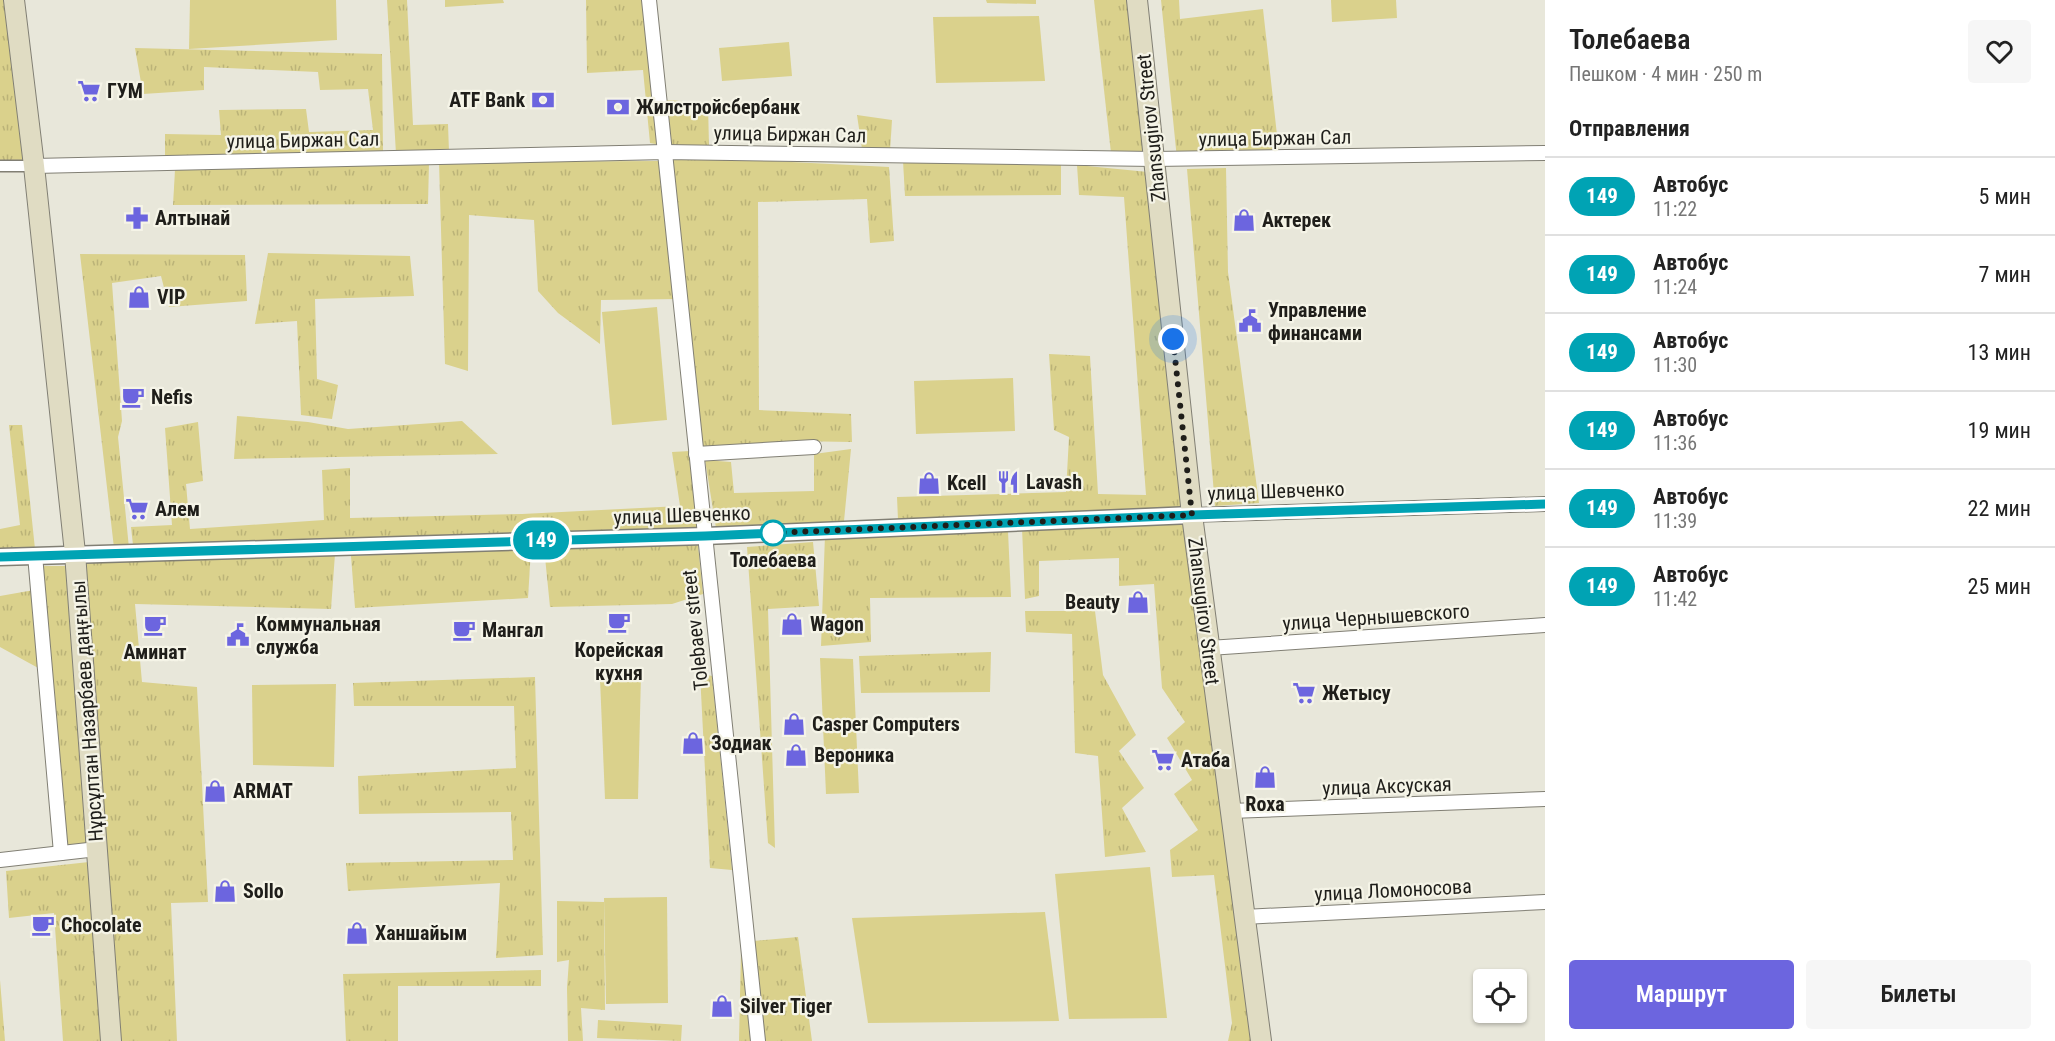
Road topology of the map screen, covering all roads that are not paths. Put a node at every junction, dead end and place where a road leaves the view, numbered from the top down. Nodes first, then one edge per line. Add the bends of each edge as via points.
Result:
1 (14, 0) edge
2 (649, 0) edge
3 (1137, 0) edge
4 (665, 152) junction
5 (1545, 153) edge
6 (1154, 159) junction
7 (0, 166) edge
8 (34, 166) junction
9 (814, 447) dead end
10 (696, 454) junction
11 (1545, 504) edge
12 (1192, 515) junction
13 (705, 536) junction
14 (75, 553) junction
15 (35, 555) junction
16 (0, 557) edge
17 (1545, 625) edge
18 (1209, 648) junction
19 (1545, 800) edge
20 (1230, 811) junction
21 (97, 849) junction
22 (61, 853) junction
23 (0, 860) edge
24 (1545, 902) edge
25 (1244, 917) junction
26 (111, 1041) edge
27 (758, 1041) edge
28 (1261, 1041) edge

1 - 8 main road, Нұрсұлтан Назарбаев даңғылы
2 - 4 street, Tolebaev street
3 - 6 main road, Zhansugirov Street
4 - 6 street, улица Биржан Сал
4 - 8 street, улица Биржан Сал
4 - 10 street, Tolebaev street
5 - 6 street, улица Биржан Сал
6 - 12 main road, Zhansugirov Street
7 - 8 street
8 - 14 main road, Нұрсұлтан Назарбаев даңғылы
9 - 10 street
10 - 13 street, Tolebaev street
11 - 12 street, улица Шевченко
12 - 13 street, улица Шевченко
12 - 18 main road, Zhansugirov Street
13 - 14 street, улица Шевченко
13 - 27 street, Tolebaev street
14 - 15 street, улица Шевченко
14 - 21 main road, Нұрсұлтан Назарбаев даңғылы
15 - 16 street, улица Шевченко
15 - 22 street
17 - 18 street, улица Чернышевского
18 - 20 main road, Zhansugirov Street
19 - 20 street, улица Аксуская
20 - 25 main road, Zhansugirov Street
21 - 22 street
21 - 26 main road, Нұрсұлтан Назарбаев даңғылы
22 - 23 street
24 - 25 street, улица Ломоносова
25 - 28 main road, Zhansugirov Street

